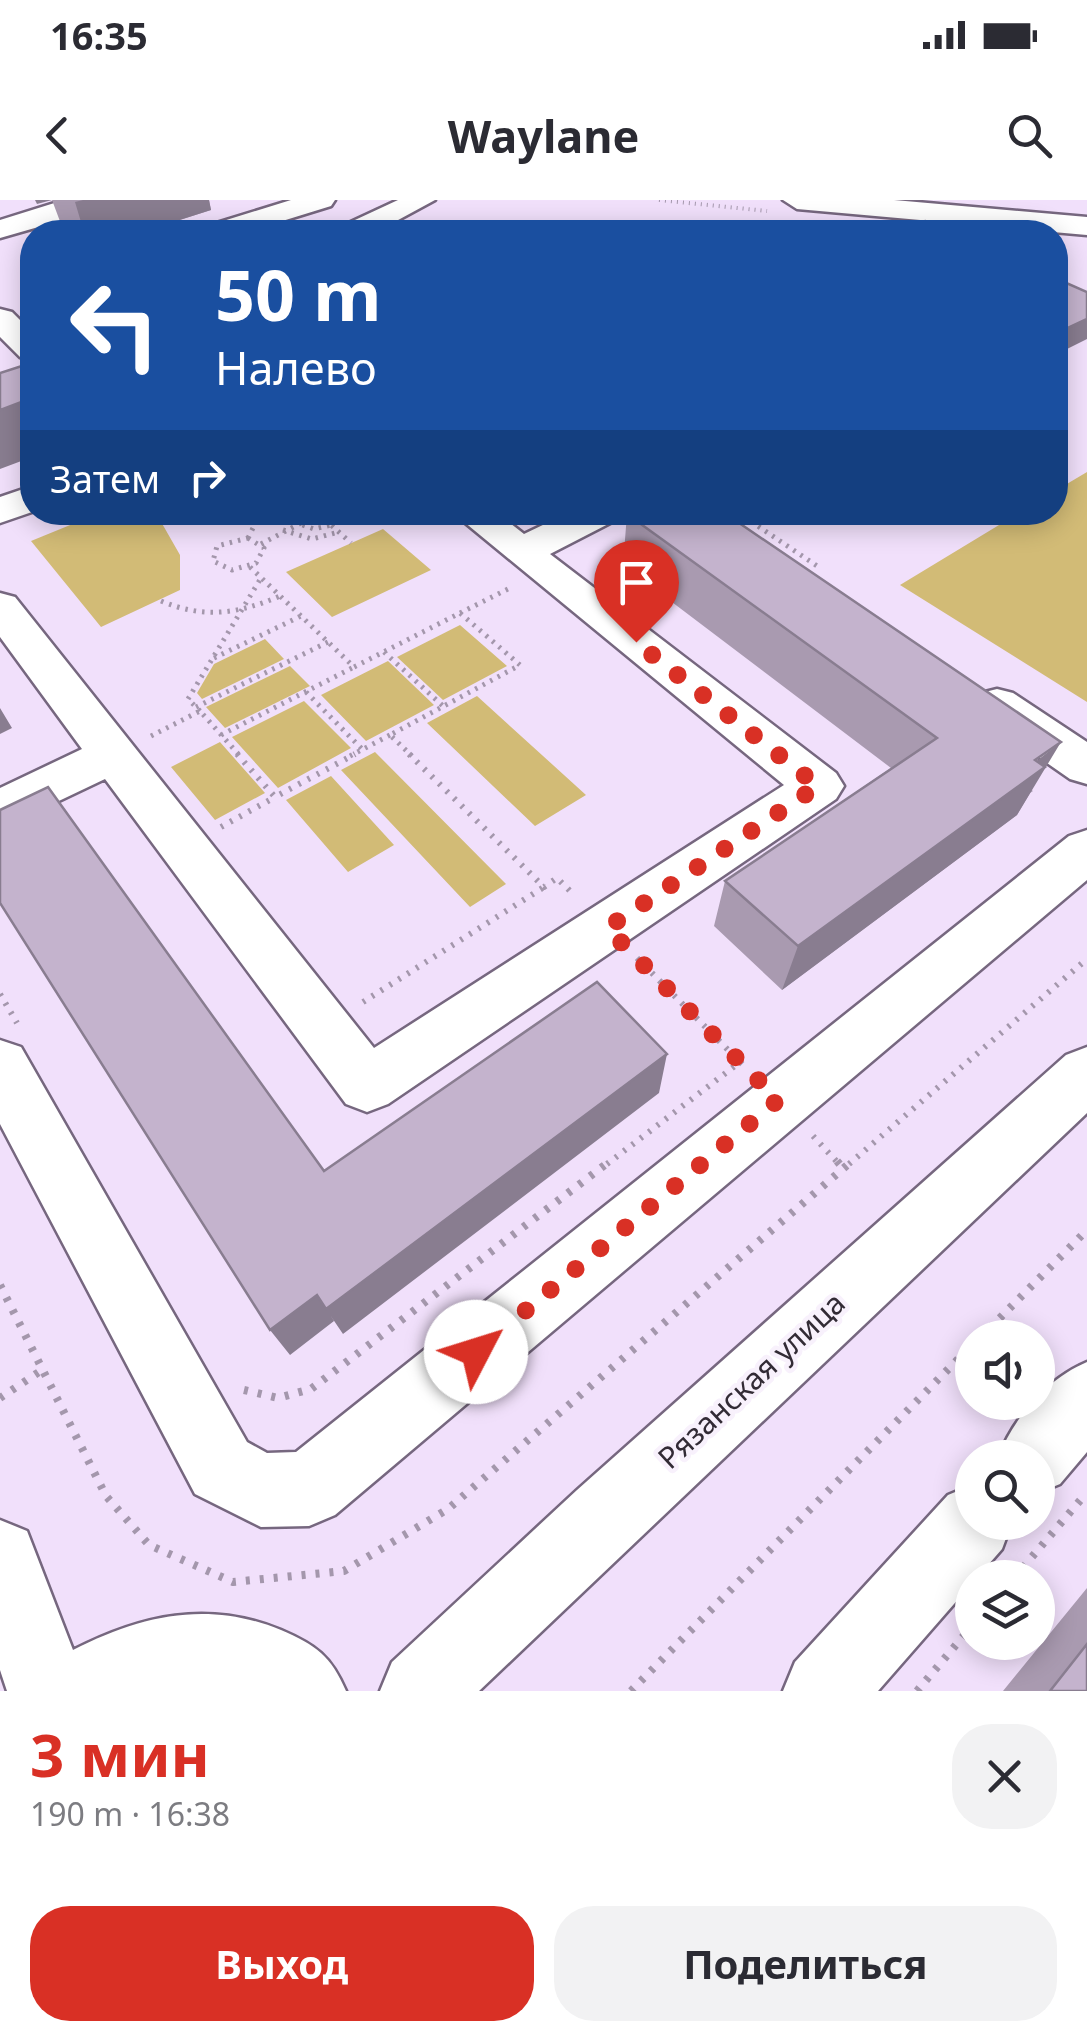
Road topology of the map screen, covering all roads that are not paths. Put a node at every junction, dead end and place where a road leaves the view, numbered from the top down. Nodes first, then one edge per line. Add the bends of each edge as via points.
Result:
1 (78, 200) edge
2 (321, 200) edge
3 (421, 200) edge
4 (797, 200) edge
5 (261, 208) edge
6 (906, 210) junction
7 (33, 220) edge
8 (378, 220) edge
9 (881, 220) edge
10 (1019, 220) edge
11 (487, 525) edge
12 (576, 525) edge
13 (521, 552) junction
14 (0, 607) edge
15 (957, 678) edge
16 (114, 754) junction
17 (1087, 766) edge
18 (0, 810) edge
19 (1087, 850) edge
20 (10, 1046) edge
21 (1087, 1074) edge
22 (1087, 1398) edge
23 (1050, 1440) edge
24 (960, 1540) edge
25 (0, 1558) edge
26 (48, 1691) edge
27 (83, 1691) edge
28 (304, 1691) edge
29 (421, 1691) edge
30 (824, 1691) edge

1 - 7 street via 70,210
2 - 5 street
3 - 8 street
4 - 6 street
6 - 9 street
6 - 10 street
11 - 13 street
12 - 13 street
13 - 16 street via 818,786 367,1085
14 - 16 street
15 - 17 street
16 - 18 street
19 - 20 street via 759,1081 309,1489 261,1490 222,1468
21 - 29 street, Рязанская улица
22 - 23 street
24 - 30 street
25 - 26 street
27 - 28 street via 149,1658 210,1650 267,1665

